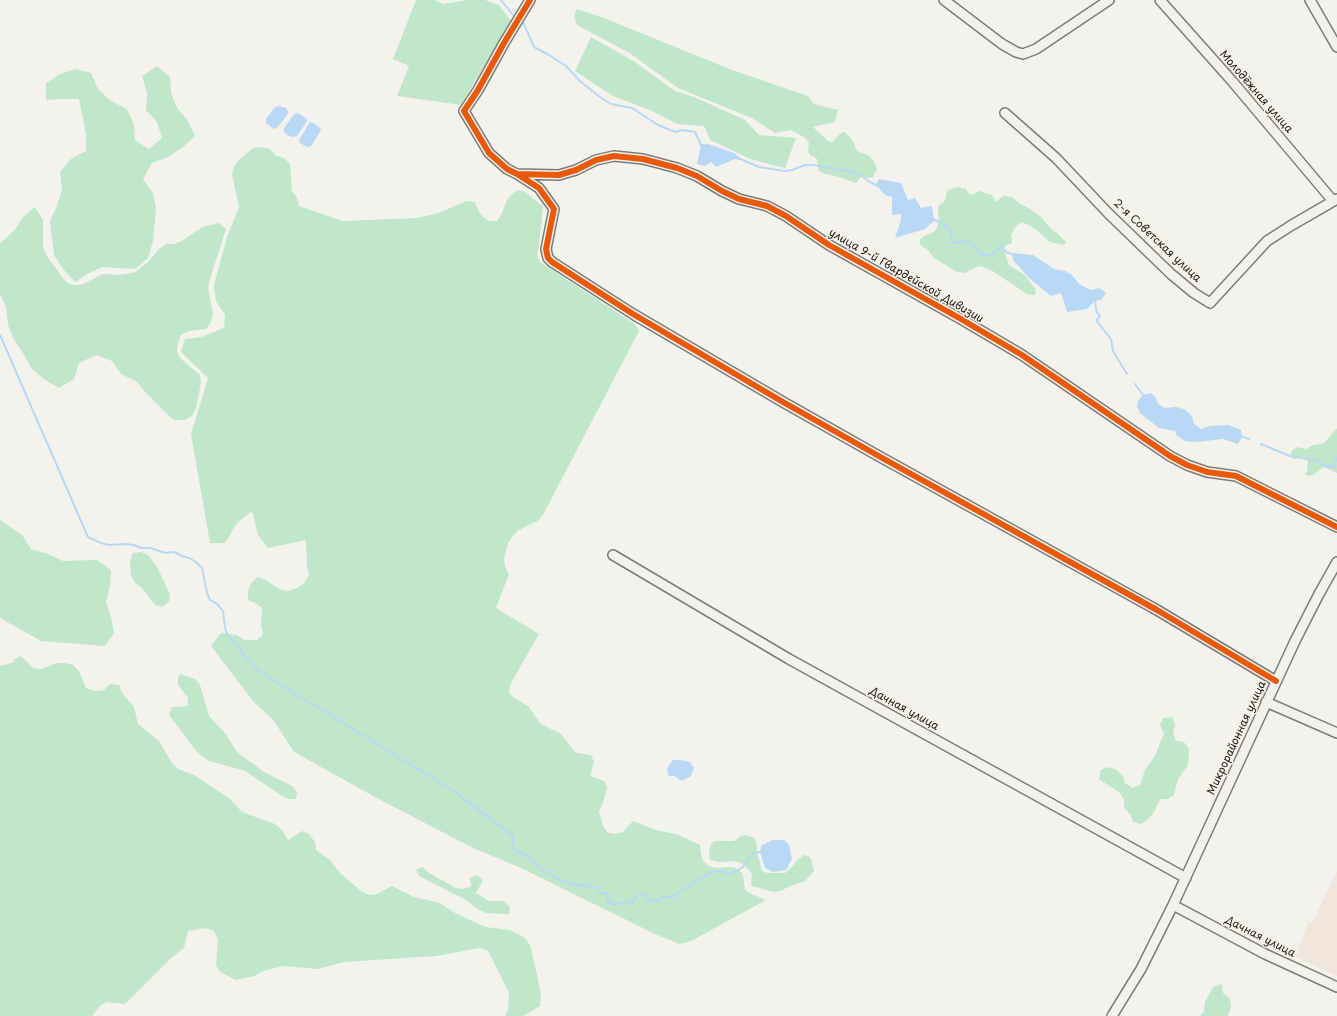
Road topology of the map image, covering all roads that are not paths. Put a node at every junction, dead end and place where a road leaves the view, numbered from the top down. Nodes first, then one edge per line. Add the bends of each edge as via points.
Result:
1 (530, 0) edge
2 (944, 0) edge
3 (1109, 0) edge
4 (1160, 0) edge
5 (1310, 0) edge
6 (1337, 47) edge
7 (1005, 113) dead end
8 (517, 174) junction
9 (1335, 200) edge
10 (1337, 527) edge
11 (613, 555) dead end
12 (1337, 562) edge
13 (1276, 681) junction
14 (1266, 702) junction
15 (1337, 733) edge
16 (1186, 878) junction
17 (1173, 905) junction
18 (1337, 987) edge
19 (1112, 1016) edge

1 - 8 street via 464,111 489,153
2 - 3 street via 1002,44 1024,54 1036,49
4 - 9 street, Молодёжная улица
5 - 6 street
7 - 9 street, 2-я Советская улица via 1056,158 1171,274 1210,303 1268,241
8 - 10 street, улица 9-й Гвардейской Дивизии via 559,175 596,160 614,156 643,159 697,176 739,199 766,206 786,216 829,245 1022,355 1170,456 1207,472 1236,476
8 - 13 street via 539,188 554,209 546,249 552,262 633,314 783,402 1150,606
11 - 16 street, Дачная улица via 796,662
12 - 13 street, Микрорайонная улица
13 - 14 street, Микрорайонная улица
14 - 15 street
14 - 16 street, Микрорайонная улица
16 - 17 street, Микрорайонная улица
17 - 18 street, Дачная улица via 1265,954
17 - 19 street, Микрорайонная улица via 1138,974

